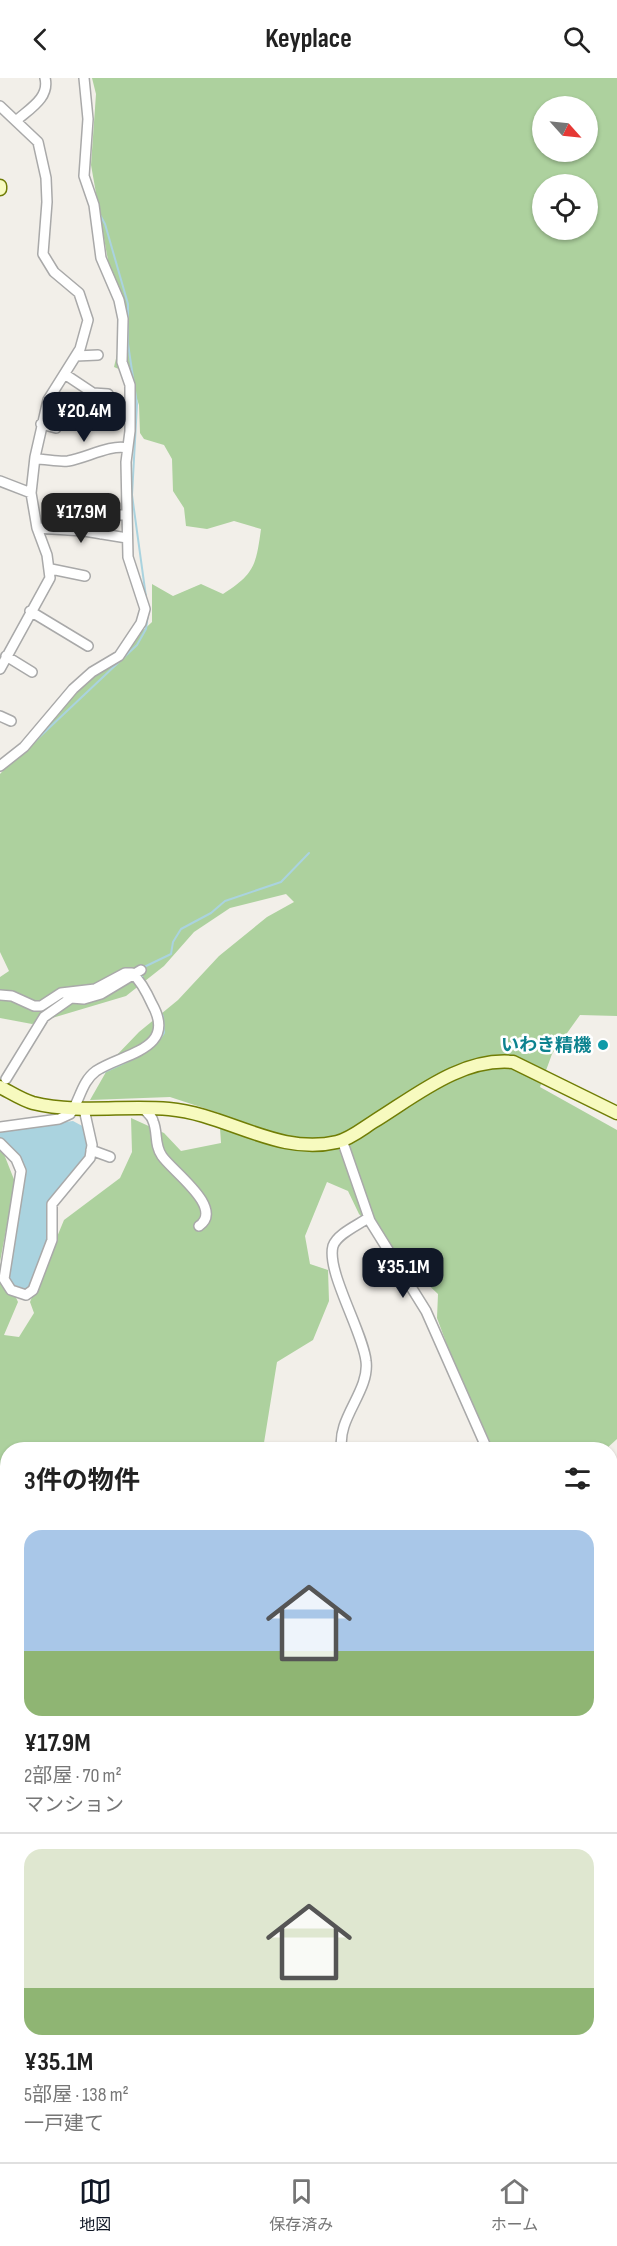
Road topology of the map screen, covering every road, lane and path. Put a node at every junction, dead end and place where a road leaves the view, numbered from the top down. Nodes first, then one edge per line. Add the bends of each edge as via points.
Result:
1 (45, 78) edge
2 (84, 78) edge
3 (0, 106) edge
4 (16, 121) junction
5 (98, 355) dead end
6 (76, 356) junction
7 (66, 375) junction
8 (108, 394) dead end
9 (40, 424) junction
10 (56, 428) dead end
11 (127, 448) junction
12 (35, 459) junction
13 (0, 481) edge
14 (31, 493) junction
15 (127, 515) junction
16 (37, 528) junction
17 (100, 534) junction
18 (127, 538) junction
19 (51, 569) junction
20 (85, 576) dead end
21 (30, 611) junction
22 (88, 646) dead end
23 (6, 656) junction
24 (0, 669) edge
25 (32, 672) dead end
26 (0, 716) edge
27 (11, 722) dead end
28 (0, 766) edge
29 (138, 973) junction
30 (0, 995) edge
31 (3, 1083) edge
32 (79, 1109) junction
33 (145, 1110) junction
34 (617, 1113) edge
35 (0, 1127) edge
36 (342, 1140) junction
37 (0, 1143) edge
38 (91, 1150) junction
39 (110, 1157) dead end
40 (368, 1218) junction
41 (199, 1226) dead end
42 (342, 1442) edge
43 (484, 1442) edge

1 - 4 street via 45,94
2 - 11 street via 88,118 84,176 94,205 100,258 122,312 122,362 130,385
3 - 4 street
4 - 6 street via 41,150 47,202 43,254 54,272 79,293 87,311 85,332
5 - 6 street
6 - 7 street
7 - 8 street via 93,393
7 - 9 street via 48,400
9 - 10 street
9 - 12 street
11 - 12 street via 114,447 66,461
11 - 15 street
12 - 14 street
13 - 14 street
14 - 16 street
15 - 17 street via 111,515
15 - 18 street
16 - 17 street
16 - 19 street
17 - 18 street
18 - 28 street via 128,564 145,609 141,623 119,656 73,689 24,747
19 - 20 street
19 - 21 street via 50,578
21 - 22 street
21 - 23 street
23 - 24 street
23 - 25 street
26 - 27 street
29 - 30 street via 125,973 95,989 62,993 41,1006
29 - 31 street via 101,994 71,998 44,1017
29 - 32 street via 159,1015 159,1032 153,1041 128,1057 96,1071 76,1099
31 - 32 street via 31,1102
32 - 33 street
32 - 35 street via 59,1119
32 - 38 street
33 - 36 street via 191,1113 288,1143
33 - 41 street via 155,1124 161,1155 205,1204 206,1216
34 - 36 street via 513,1062 499,1061 444,1078
36 - 40 street
37 - 38 street via 16,1159 21,1171 4,1279 11,1290 26,1295 33,1290 52,1240 52,1204 86,1166
38 - 39 street
40 - 42 street via 339,1237 333,1248 334,1266 367,1366
40 - 43 street via 426,1311

